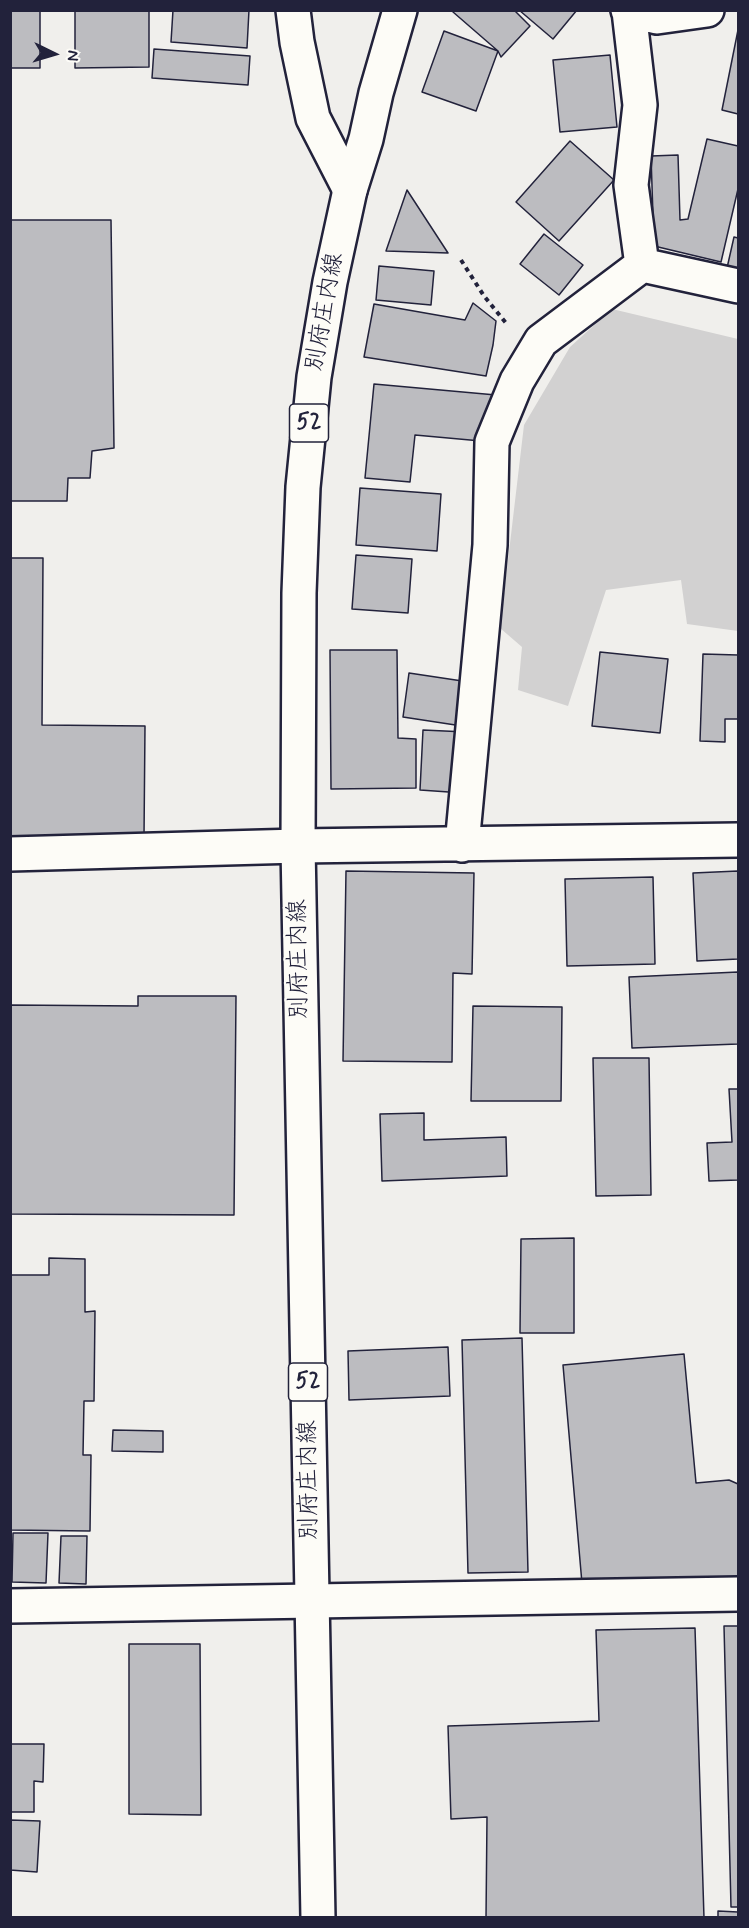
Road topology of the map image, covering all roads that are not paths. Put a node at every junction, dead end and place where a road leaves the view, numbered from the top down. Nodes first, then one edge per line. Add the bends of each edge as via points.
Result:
1 (293, 10) edge
2 (400, 10) edge
3 (707, 10) edge
4 (628, 11) edge
5 (350, 190) junction
6 (642, 265) junction
7 (738, 286) edge
8 (738, 840) edge
9 (462, 845) junction
10 (298, 846) junction
11 (10, 854) edge
12 (738, 1594) edge
13 (312, 1600) junction
14 (10, 1606) edge
15 (318, 1917) edge

1 - 5 street via 313,118
2 - 5 street, 別府庄内線 / 52
3 - 4 street via 657,16
4 - 6 street via 640,105 631,185
5 - 10 street, 別府庄内線 / 52 via 314,377 303,487
6 - 7 street
6 - 9 street via 541,341 517,381 492,442 490,545
8 - 9 street
9 - 10 street
10 - 11 street
10 - 13 street, 別府庄内線 / 52
12 - 13 street
13 - 14 street
13 - 15 street, 別府庄内線 / 52

